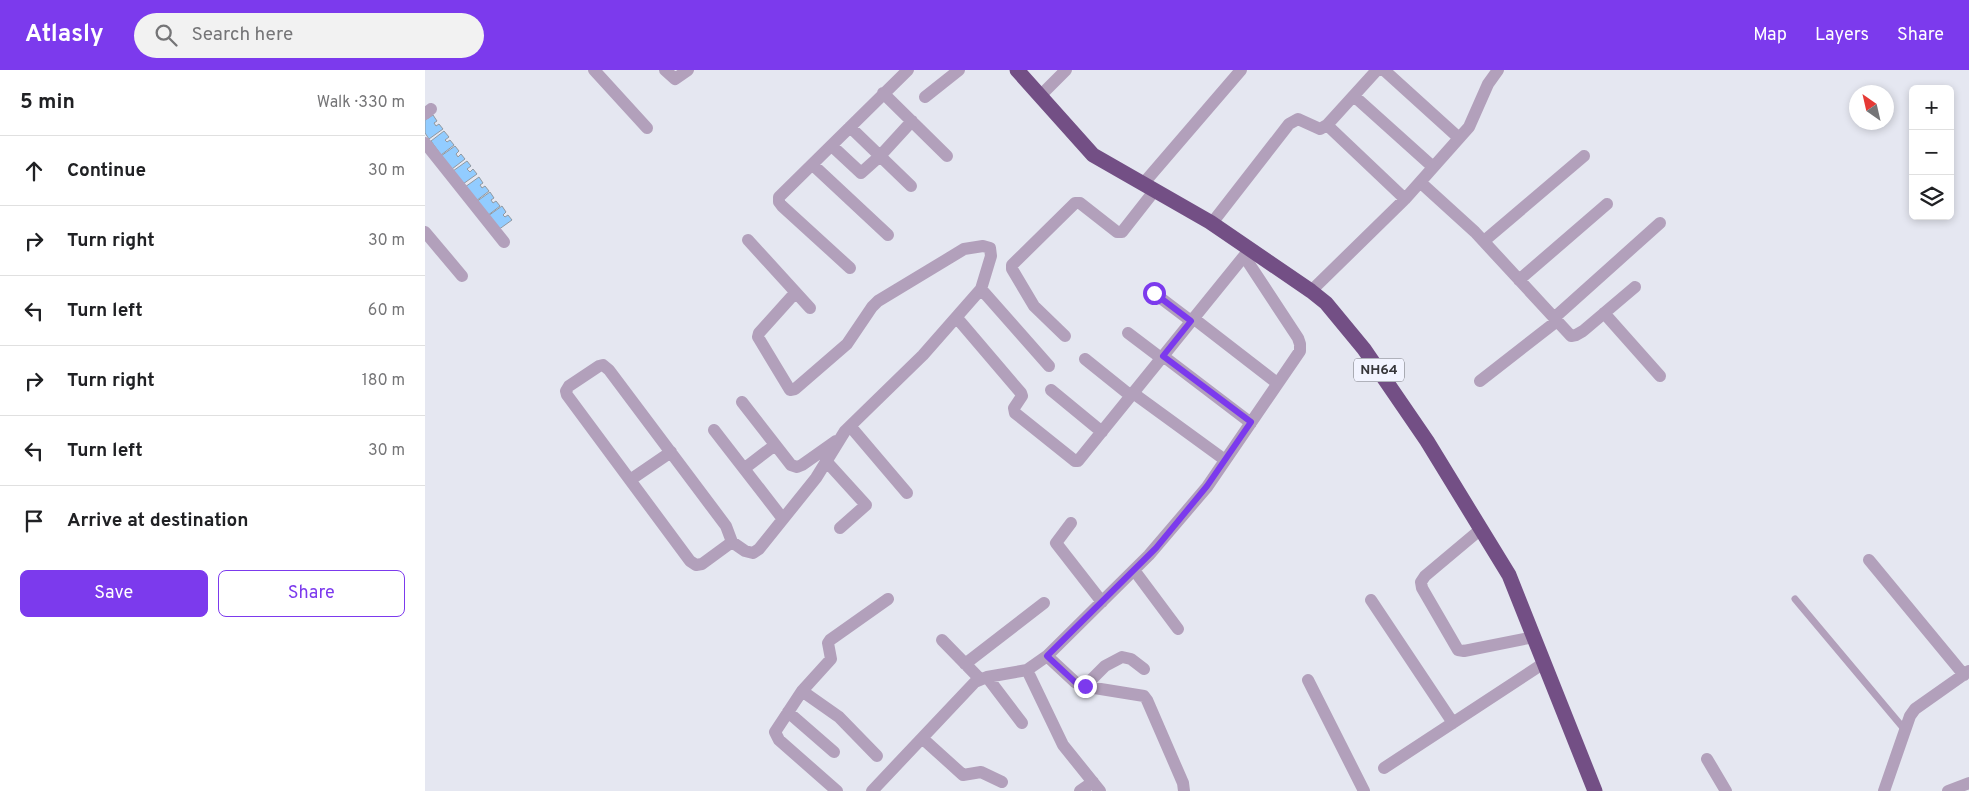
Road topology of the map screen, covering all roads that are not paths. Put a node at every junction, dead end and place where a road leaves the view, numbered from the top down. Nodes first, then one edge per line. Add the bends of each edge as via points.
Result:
1 (594, 70) edge
2 (665, 70) edge
3 (688, 70) edge
4 (907, 70) edge
5 (959, 70) edge
6 (1017, 70) edge
7 (1066, 70) edge
8 (1241, 70) edge
9 (1377, 70) edge
10 (1384, 70) edge
11 (1499, 70) edge
12 (883, 93) junction
13 (1040, 96) junction
14 (1354, 96) junction
15 (925, 97) dead end
16 (912, 121) junction
17 (1327, 125) junction
18 (850, 127) junction
19 (647, 128) dead end
20 (1459, 138) junction
21 (425, 143) edge
22 (832, 146) junction
23 (881, 156) junction
24 (947, 156) dead end
25 (1584, 156) dead end
26 (813, 165) junction
27 (1433, 168) junction
28 (1420, 182) junction
29 (911, 186) dead end
30 (1149, 187) junction
31 (1405, 199) junction
32 (1607, 204) dead end
33 (1212, 223) junction
34 (1660, 223) dead end
35 (425, 232) edge
36 (888, 235) dead end
37 (748, 240) dead end
38 (504, 242) dead end
39 (1484, 242) junction
40 (1247, 252) junction
41 (850, 268) dead end
42 (462, 276) dead end
43 (1519, 280) junction
44 (1635, 287) dead end
45 (981, 289) junction
46 (1311, 291) junction
47 (795, 292) junction
48 (1154, 293) dead end
49 (810, 308) dead end
50 (1604, 313) junction
51 (957, 318) junction
52 (1192, 320) junction
53 (1556, 320) junction
54 (1128, 333) dead end
55 (1065, 336) dead end
56 (1162, 357) junction
57 (1085, 359) dead end
58 (1049, 366) dead end
59 (1660, 376) dead end
60 (1480, 381) dead end
61 (1277, 384) junction
62 (1051, 390) dead end
63 (1132, 394) junction
64 (742, 402) dead end
65 (1251, 422) junction
66 (850, 426) junction
67 (714, 430) dead end
68 (1102, 432) junction
69 (839, 438) junction
70 (775, 444) junction
71 (671, 452) junction
72 (1225, 460) junction
73 (826, 461) junction
74 (745, 468) junction
75 (630, 480) junction
76 (907, 493) dead end
77 (783, 519) junction
78 (1071, 523) dead end
79 (840, 528) dead end
80 (1481, 529) junction
81 (732, 542) junction
82 (1869, 560) dead end
83 (1134, 570) junction
84 (888, 599) dead end
85 (1795, 599) dead end
86 (1371, 600) dead end
87 (1102, 602) junction
88 (1044, 603) dead end
89 (1178, 629) dead end
90 (1534, 637) junction
91 (942, 640) dead end
92 (1047, 656) junction
93 (1544, 663) junction
94 (965, 664) junction
95 (1144, 669) dead end
96 (1027, 670) junction
97 (1966, 673) edge
98 (984, 678) junction
99 (1309, 680) dead end
100 (1085, 686) junction
101 (802, 691) junction
102 (788, 712) junction
103 (1022, 723) dead end
104 (1453, 723) junction
105 (1905, 730) junction
106 (922, 738) junction
107 (835, 752) dead end
108 (877, 756) dead end
109 (1707, 759) dead end
110 (1384, 768) dead end
111 (1002, 782) dead end
112 (1969, 783) edge
113 (1096, 786) edge
114 (1592, 790) edge
115 (837, 791) edge
116 (872, 791) edge
117 (1080, 791) edge
118 (1183, 791) edge
119 (1364, 791) edge
120 (1726, 791) edge
121 (1884, 791) edge
122 (1949, 791) edge

1 - 19 street
2 - 3 street via 675,79
4 - 12 street
5 - 15 street
6 - 13 highway, NH64
7 - 13 street
8 - 30 street
9 - 14 street
10 - 20 street
11 - 20 street via 1488,84 1474,120
12 - 16 street
12 - 18 street
13 - 30 highway, NH64 via 1093,155
14 - 17 street
14 - 27 street
16 - 23 street
16 - 24 street
17 - 31 street
17 - 33 street via 1320,129 1298,119 1289,124
18 - 22 street
18 - 23 street
20 - 27 street
21 - 38 street
22 - 23 street via 861,173
22 - 26 street
23 - 29 street
25 - 39 street
26 - 36 street
26 - 41 street via 783,192 779,202
27 - 28 street
28 - 31 street
28 - 39 street
30 - 33 highway, NH64
30 - 55 street via 1122,232 1117,232 1080,203 1075,203 1012,265 1034,306
31 - 46 street
32 - 43 street
33 - 40 highway, NH64
34 - 53 street
35 - 42 street
37 - 47 street
39 - 43 street
40 - 46 highway, NH64
40 - 52 street
40 - 61 street via 1299,338 1299,351
43 - 53 street
44 - 50 street
45 - 47 street via 991,256 990,248 973,246 878,301 847,344 790,390 758,337
45 - 51 street
45 - 58 street
46 - 80 highway, NH64 via 1326,303 1364,349 1427,441
47 - 49 street
48 - 52 street
50 - 53 street via 1571,336
50 - 59 street
51 - 66 street
51 - 68 street via 1021,393 1015,413 1075,461
52 - 56 street
52 - 61 street
53 - 60 street
54 - 56 street
56 - 63 street
56 - 65 street
57 - 63 street
61 - 65 street
62 - 68 street
63 - 68 street
63 - 72 street
64 - 70 street
65 - 72 street
66 - 69 street
66 - 76 street
67 - 74 street
69 - 70 street via 797,467 791,465
69 - 73 street
70 - 74 street
71 - 75 street
71 - 75 street via 603,365 569,386 567,395
71 - 81 street via 727,526
72 - 83 street via 1201,495
73 - 77 street
73 - 79 street via 866,505
74 - 77 street
75 - 81 street via 696,566
77 - 81 street via 753,553
78 - 87 street via 1055,543
80 - 90 highway, NH64 via 1509,574
80 - 90 street via 1425,576 1422,588 1458,650
82 - 97 street
83 - 87 street
83 - 89 street
84 - 101 street via 830,640 831,659
85 - 105 lane
86 - 104 street
87 - 92 street
88 - 94 street
90 - 93 highway, NH64
91 - 94 street
92 - 96 street
92 - 100 street via 1075,682
93 - 104 street
93 - 114 highway, NH64
94 - 98 street
95 - 100 street via 1131,659 1122,657 1105,666
96 - 98 street
96 - 113 street via 1059,739
97 - 105 street via 1915,709
98 - 103 street
98 - 106 street
99 - 119 street
100 - 118 street via 1144,696 1183,783
101 - 102 street
101 - 108 street via 844,720
102 - 107 street
102 - 115 street via 775,736
104 - 110 street
105 - 121 street
106 - 111 street via 963,775 981,772
106 - 116 street
109 - 120 street
112 - 122 street
113 - 117 street

